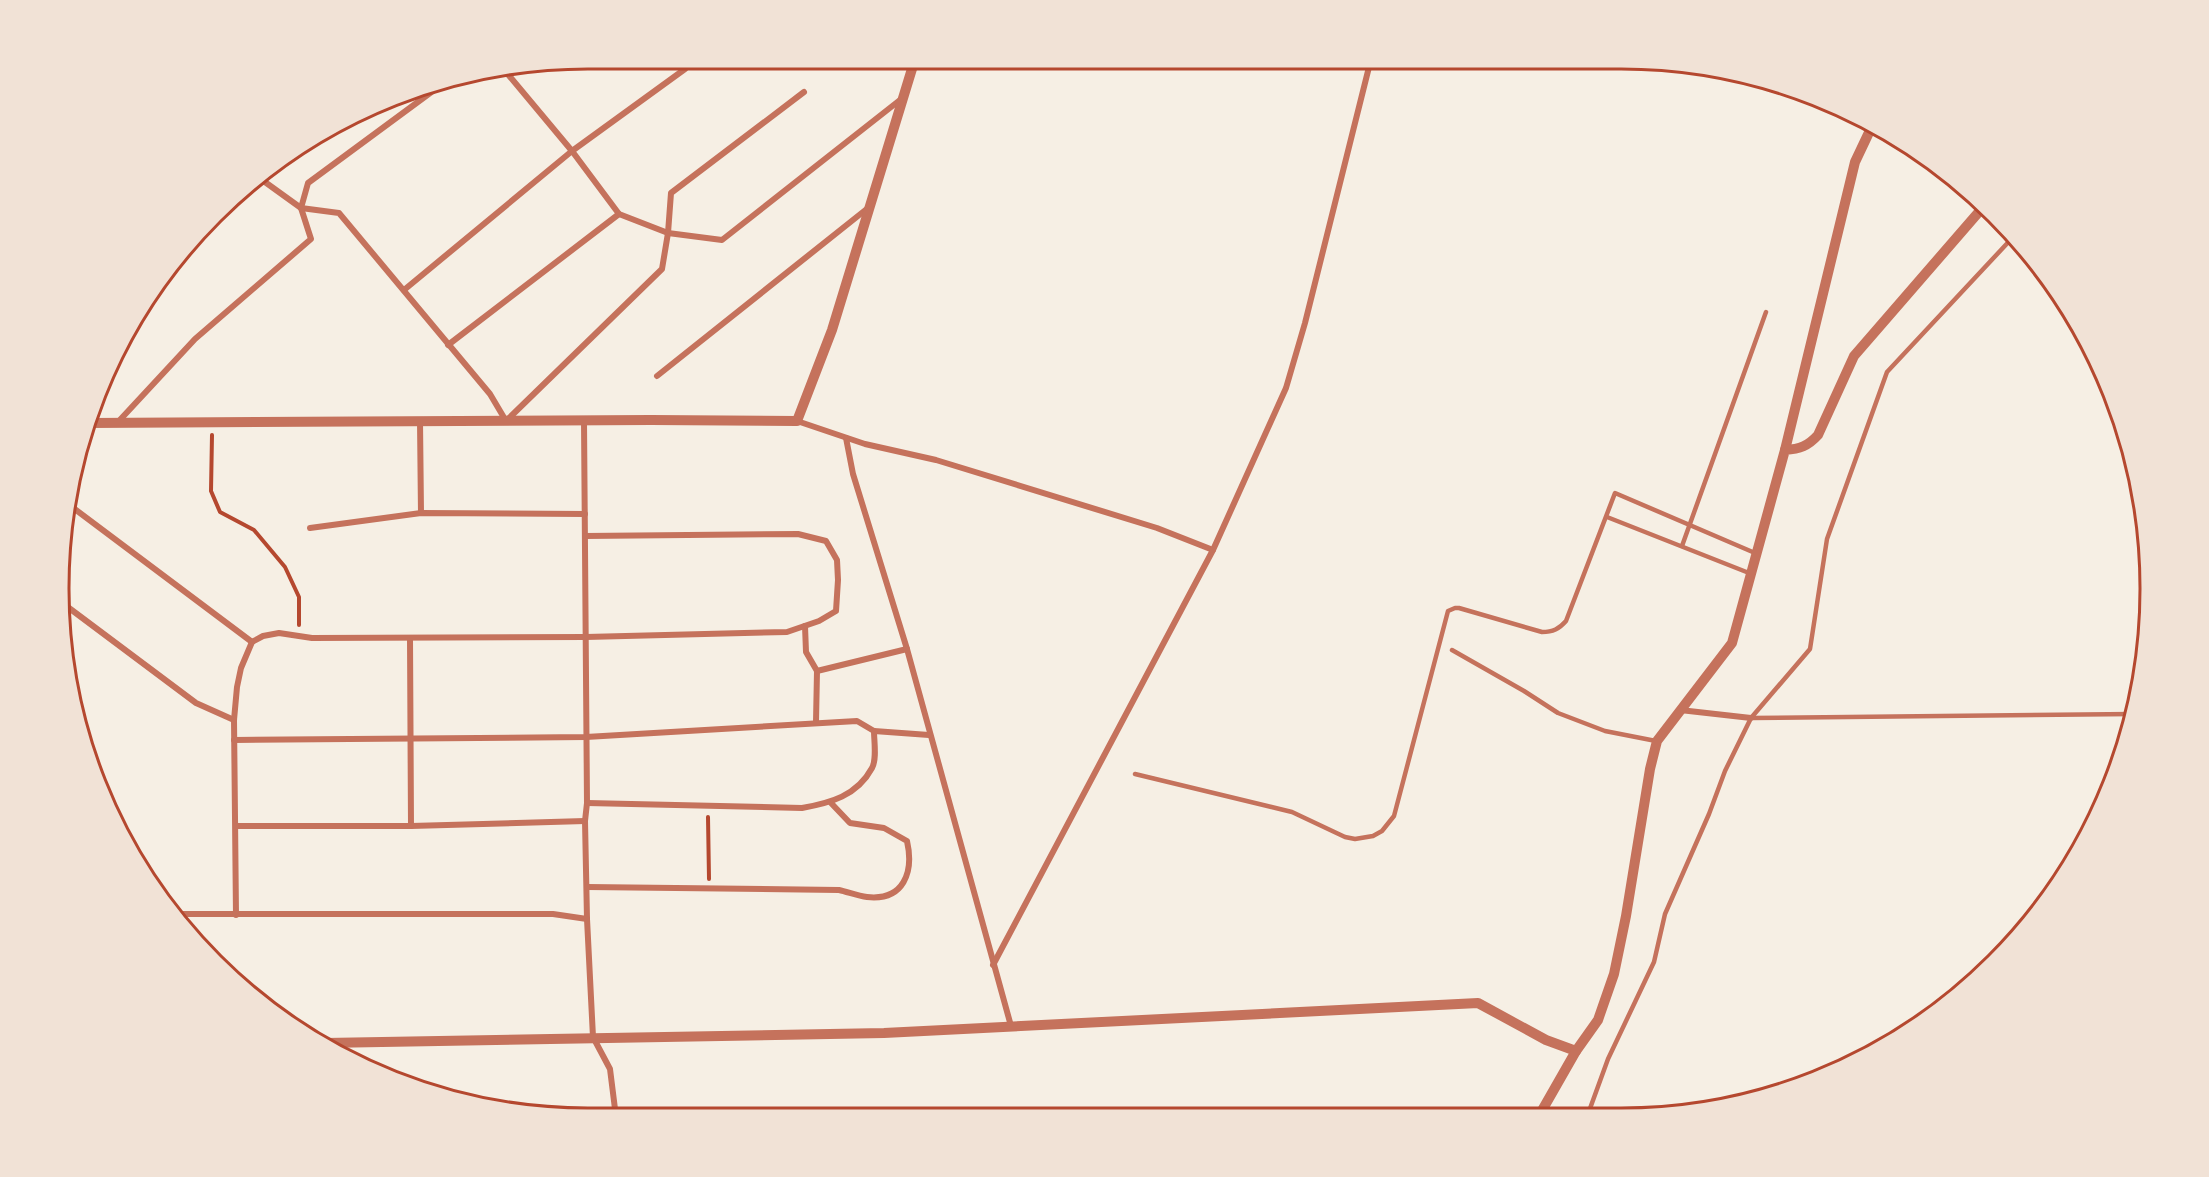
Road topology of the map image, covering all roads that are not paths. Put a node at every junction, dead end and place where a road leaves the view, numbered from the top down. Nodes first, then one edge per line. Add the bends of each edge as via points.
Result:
1 (685, 69) dead end
2 (912, 69) edge
3 (1368, 69) edge
4 (509, 75) edge
5 (804, 92) dead end
6 (427, 96) edge
7 (903, 98) junction
8 (1869, 133) edge
9 (572, 151) junction
10 (265, 182) edge
11 (870, 206) junction
12 (301, 208) junction
13 (1979, 212) edge
14 (619, 214) junction
15 (668, 233) junction
16 (2008, 243) edge
17 (404, 290) junction
18 (1766, 312) dead end
19 (448, 345) junction
20 (657, 376) dead end
21 (584, 420) junction
22 (420, 421) junction
23 (506, 421) junction
24 (797, 421) junction
25 (97, 423) edge
26 (117, 423) junction
27 (846, 438) junction
28 (1785, 450) junction
29 (75, 509) edge
30 (422, 513) junction
31 (585, 514) junction
32 (1607, 517) junction
33 (1689, 525) junction
34 (310, 528) dead end
35 (585, 536) junction
36 (1682, 546) junction
37 (1213, 550) junction
38 (1758, 555) junction
39 (1752, 574) junction
40 (70, 608) edge
41 (806, 626) junction
42 (586, 637) junction
43 (410, 638) junction
44 (252, 642) junction
45 (907, 649) junction
46 (1452, 650) dead end
47 (817, 671) junction
48 (1680, 710) junction
49 (2124, 714) edge
50 (1751, 718) junction
51 (234, 720) junction
52 (816, 722) junction
53 (874, 731) junction
54 (929, 735) junction
55 (586, 737) junction
56 (410, 738) junction
57 (234, 740) junction
58 (1657, 741) junction
59 (1135, 774) dead end
60 (587, 803) junction
61 (831, 803) junction
62 (585, 821) junction
63 (236, 826) junction
64 (411, 826) junction
65 (587, 887) junction
66 (182, 912) edge
67 (236, 915) junction
68 (588, 918) junction
69 (993, 965) junction
70 (1011, 1026) junction
71 (593, 1037) junction
72 (338, 1043) edge
73 (1576, 1051) junction
74 (615, 1108) edge
75 (1543, 1108) edge
76 (1590, 1108) edge

1 - 9 street
2 - 7 street
3 - 37 street via 1286,388
4 - 9 street
5 - 15 street via 671,193
6 - 12 street via 308,183
7 - 11 street
7 - 15 street via 722,240
8 - 28 street via 1855,162
9 - 14 street
9 - 17 street
10 - 12 street
11 - 20 street
11 - 24 street via 832,330
12 - 17 street via 339,213
12 - 26 street via 311,238 195,339
13 - 28 street via 1854,356 1818,435 1810,444
14 - 15 street
14 - 19 street
15 - 23 street via 662,269
16 - 50 lane via 1887,372 1827,539 1810,649
17 - 19 street
18 - 33 lane
19 - 23 street via 490,394
21 - 23 street
21 - 24 street
21 - 31 street
22 - 23 street
22 - 26 street
22 - 30 street
24 - 27 street
25 - 26 street
27 - 37 street via 936,460 1157,528
27 - 45 street via 853,474
28 - 38 street
29 - 44 street
30 - 31 street
30 - 34 street
31 - 35 street
32 - 33 lane via 1615,494
32 - 36 lane
32 - 59 lane via 1566,621 1556,630 1542,632 1459,608 1448,611 1394,816 1373,836 1345,837 1292,812
33 - 36 lane
33 - 38 lane
35 - 41 street via 798,534 826,541 837,560 836,611
35 - 42 street
36 - 39 lane
37 - 69 street
38 - 39 street
39 - 48 street via 1732,643
40 - 51 street via 196,703
41 - 42 street via 787,632
41 - 47 street via 807,652
42 - 43 street
42 - 55 street
43 - 44 street via 312,639 279,633
43 - 56 street
44 - 51 street via 241,668
45 - 47 street
45 - 54 street
46 - 58 lane via 1558,713 1605,731
47 - 52 street
48 - 50 street
48 - 58 street
49 - 50 lane
50 - 76 lane via 1665,914 1654,962 1608,1059
51 - 57 street
52 - 53 street via 857,721
52 - 55 street
53 - 54 street
53 - 61 street via 873,767 854,790
54 - 69 street
55 - 56 street
55 - 60 street
56 - 57 street
56 - 64 street
57 - 63 street
58 - 73 street via 1614,974 1599,1020
60 - 61 street via 802,808
60 - 62 street
61 - 65 street via 850,823 884,828 907,841 909,868 896,892 865,897 839,890
62 - 64 street
62 - 65 street
63 - 64 street
63 - 67 street
65 - 68 street
66 - 67 street
67 - 68 street via 553,914
68 - 71 street
69 - 70 street
70 - 71 street via 884,1033
70 - 73 street via 1478,1003 1546,1040
71 - 72 street
71 - 74 street via 610,1069
73 - 75 street

